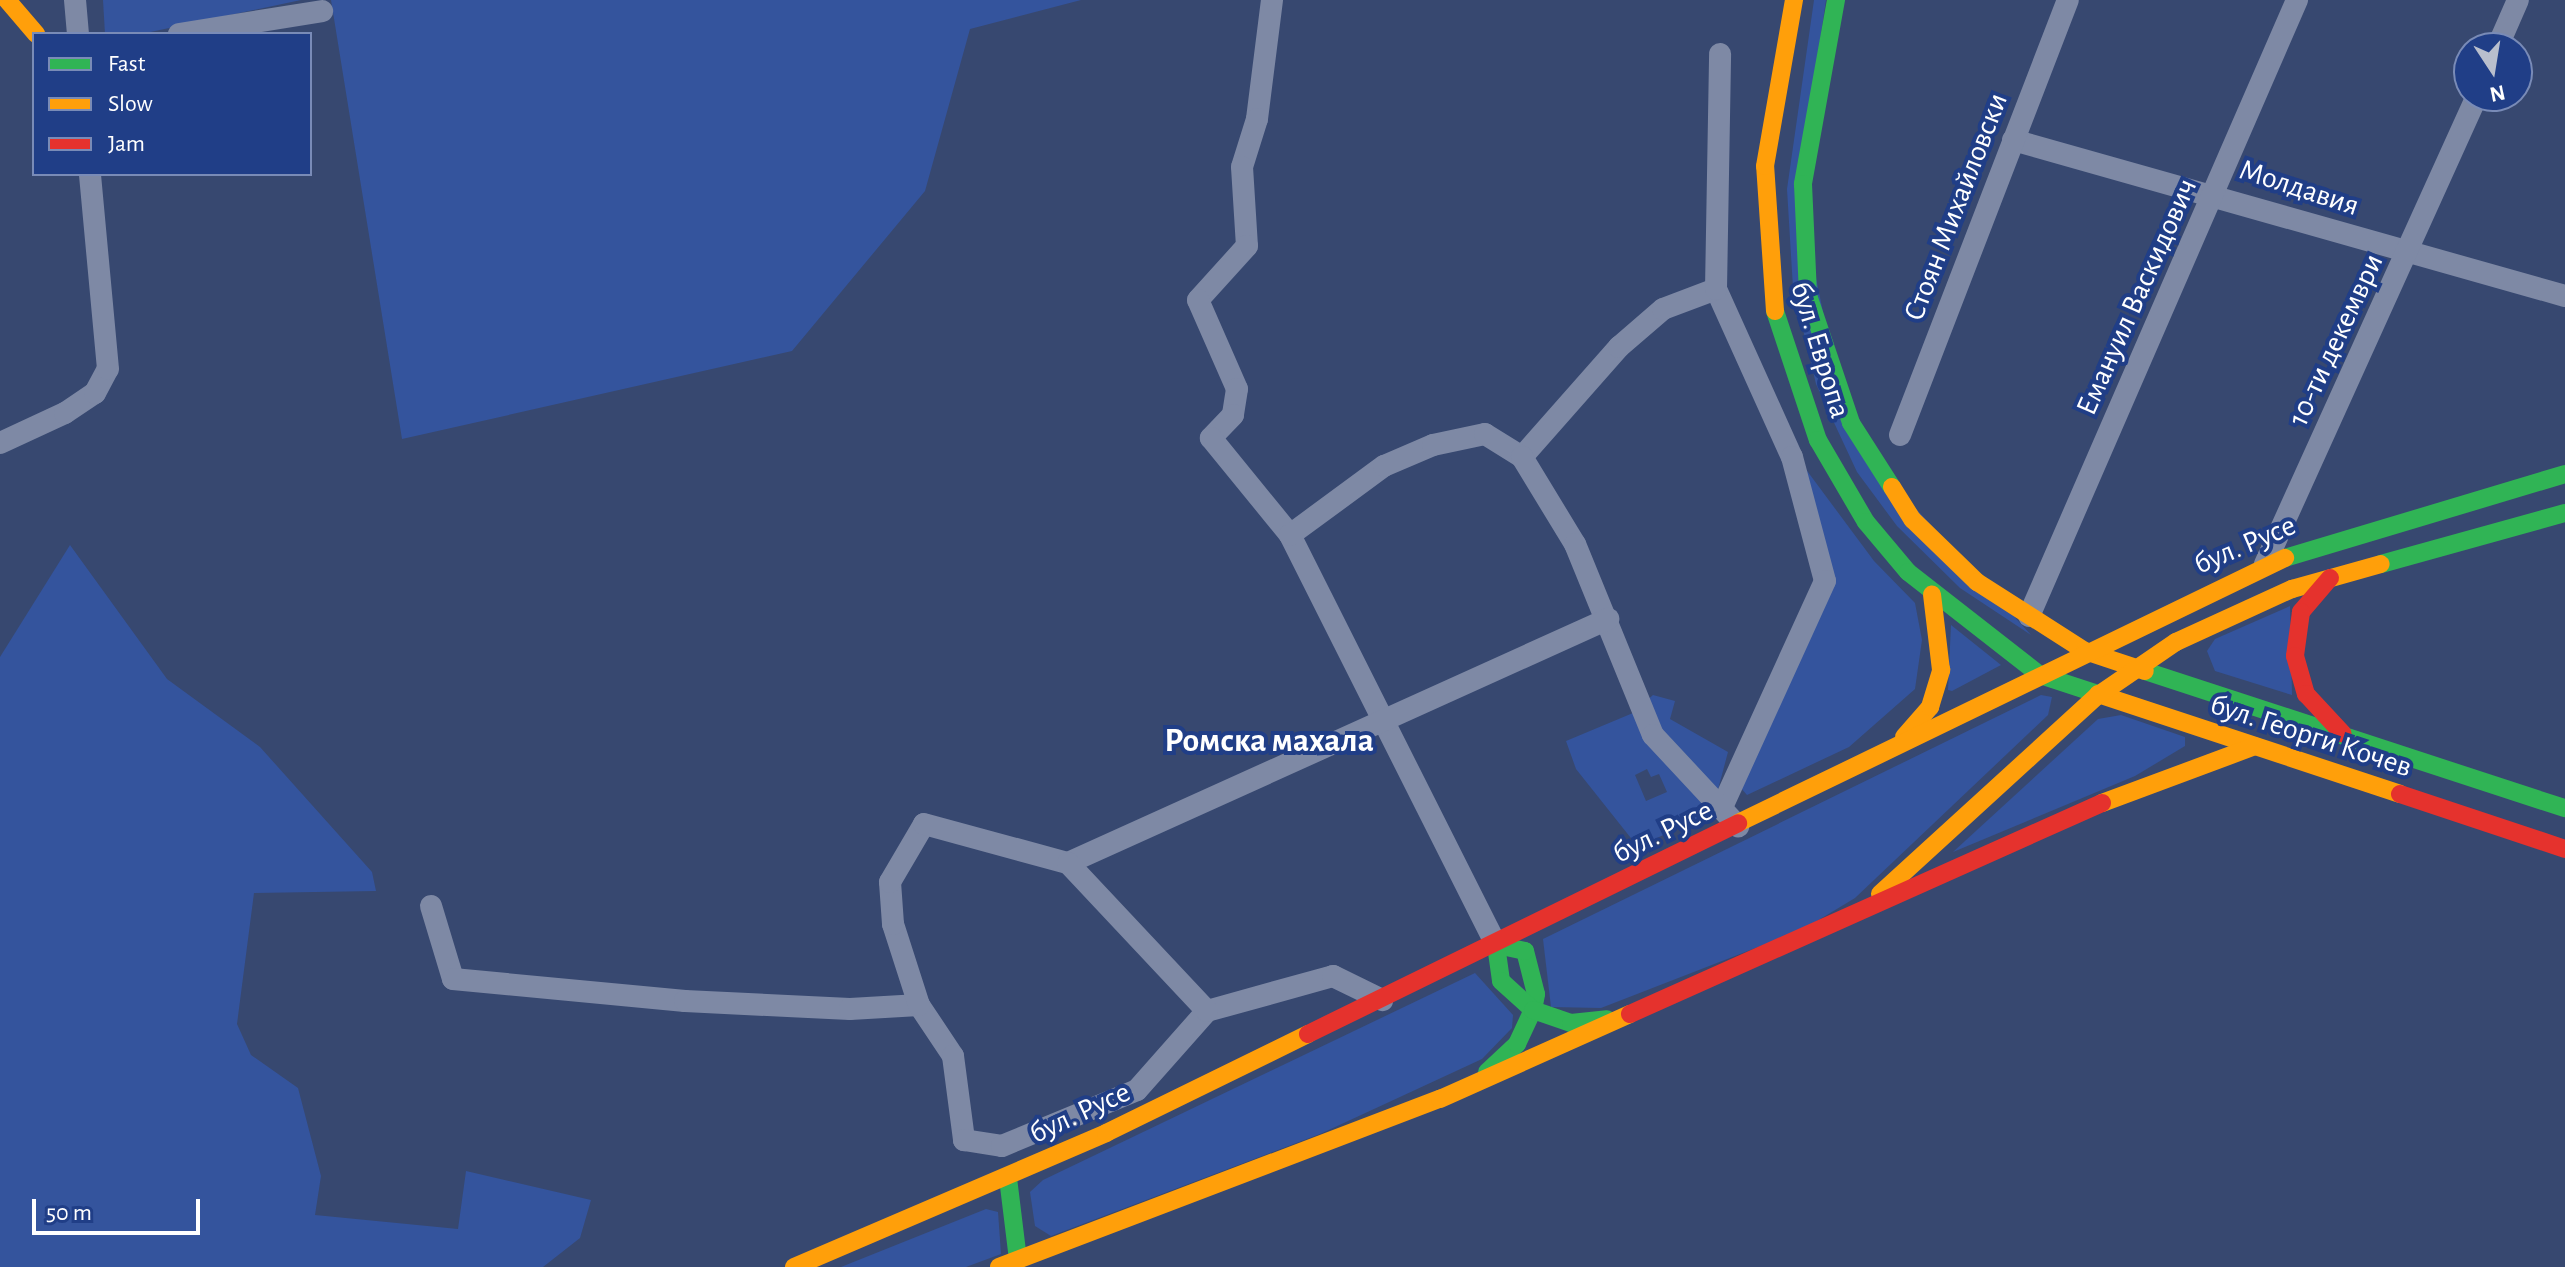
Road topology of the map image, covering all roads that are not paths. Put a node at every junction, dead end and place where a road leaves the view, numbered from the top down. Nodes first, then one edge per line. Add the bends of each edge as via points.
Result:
1 (7, 0) edge
2 (75, 0) edge
3 (1272, 0) edge
4 (1794, 0) edge
5 (1836, 0) edge
6 (2068, 0) edge
7 (2297, 0) edge
8 (2518, 0) edge
9 (322, 11) dead end
10 (34, 32) edge
11 (78, 32) edge
12 (191, 32) edge
13 (2504, 32) edge
14 (1720, 54) dead end
15 (2470, 112) edge
16 (2013, 140) junction
17 (90, 176) edge
18 (2216, 192) junction
19 (2408, 256) junction
20 (1716, 289) junction
21 (2565, 296) edge
22 (1900, 435) dead end
23 (0, 443) edge
24 (1522, 457) junction
25 (2565, 474) edge
26 (2565, 513) edge
27 (1290, 535) junction
28 (2265, 564) junction
29 (2330, 578) junction
30 (1932, 595) junction
31 (2029, 616) junction
32 (1608, 619) junction
33 (2085, 651) junction
34 (2134, 666) junction
35 (2040, 675) junction
36 (2097, 696) junction
37 (1381, 720) junction
38 (2344, 736) junction
39 (2255, 746) junction
40 (1887, 751) junction
41 (1723, 805) junction
42 (2565, 808) edge
43 (1738, 826) junction
44 (2565, 849) edge
45 (1068, 863) junction
46 (431, 906) dead end
47 (1843, 921) junction
48 (1496, 945) junction
49 (1382, 1000) junction
50 (919, 1005) junction
51 (1661, 1006) junction
52 (1533, 1010) junction
53 (1207, 1011) junction
54 (1440, 1099) junction
55 (1008, 1178) junction
56 (1018, 1260) junction
57 (794, 1267) edge
58 (999, 1267) edge

1 - 10 main road
2 - 11 street
3 - 27 street via 1257,119 1242,167 1247,246 1198,300 1199,315 1237,389 1233,415 1211,438
4 - 30 main road, бул. Европа via 1765,166 1765,246 1777,324 1805,410 1849,496
5 - 31 main road, бул. Европа via 1803,184 1803,256 1815,325 1851,423 1897,498 1951,559
6 - 16 street, Стоян Михайловски
7 - 18 street, Емануил Васкидович
8 - 13 street
9 - 12 street
14 - 20 street
15 - 19 street, 10-ти декември
16 - 18 street, Молдавия
16 - 22 street, Стоян Михайловски
17 - 23 street via 108,369 95,393
18 - 19 street, Молдавия
18 - 31 street, Емануил Васкидович
19 - 21 street, Молдавия
19 - 28 street, 10-ти декември
20 - 24 street via 1663,309 1619,347
20 - 41 street via 1792,457 1825,581
24 - 27 street via 1485,434 1433,445 1384,466
24 - 32 street via 1575,544
25 - 28 main road, бул. Русе
26 - 29 main road, бул. Русе
27 - 37 street
28 - 33 main road, бул. Русе
29 - 34 main road, бул. Русе via 2261,601
29 - 38 main road via 2301,612 2295,656 2306,694
30 - 35 main road, бул. Европа
30 - 40 main road via 1940,634 1936,691 1918,724
31 - 33 main road, бул. Европа
32 - 37 street
32 - 41 street via 1653,735
33 - 34 main road, бул. Георги Кочев
33 - 35 main road, бул. Русе
34 - 36 main road, бул. Русе
34 - 38 main road, бул. Георги Кочев
35 - 36 main road, бул. Георги Кочев
35 - 40 main road, бул. Русе
36 - 39 main road, бул. Георги Кочев
36 - 47 main road, бул. Русе
37 - 45 street
37 - 48 street
38 - 42 main road, бул. Георги Кочев
39 - 44 main road, бул. Георги Кочев
39 - 47 main road, бул. Русе via 2137,787
40 - 43 main road, бул. Русе
41 - 43 street
43 - 48 main road, бул. Русе
45 - 50 street via 924,824 890,882 893,924
45 - 53 street
46 - 50 street via 453,979 685,1001 850,1009
47 - 51 main road, бул. Русе
48 - 49 main road, бул. Русе
48 - 52 main road via 1501,981
48 - 52 main road via 1528,956
49 - 53 street via 1333,976
49 - 55 main road, бул. Русе
50 - 53 street via 953,1056 964,1140 1002,1146 1137,1090
51 - 52 main road via 1584,1023
51 - 54 main road, бул. Русе
52 - 54 main road via 1502,1062
54 - 56 main road, бул. Русе
55 - 56 main road
55 - 57 main road, бул. Русе
56 - 58 main road, бул. Русе

